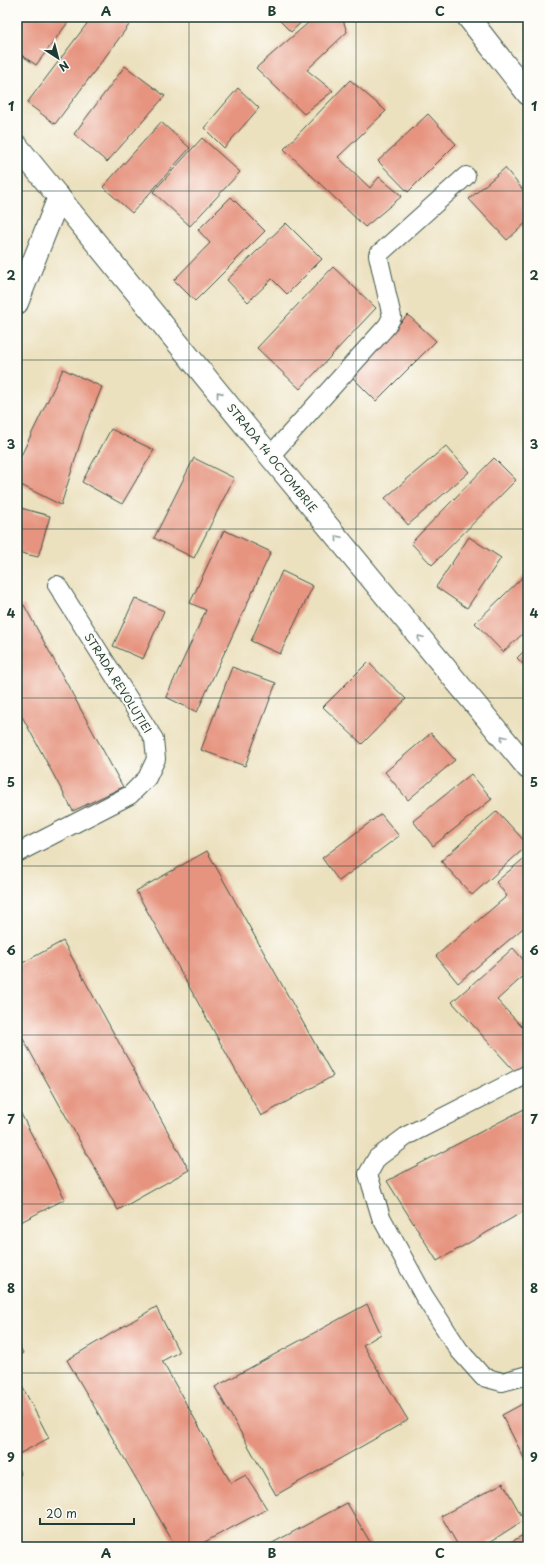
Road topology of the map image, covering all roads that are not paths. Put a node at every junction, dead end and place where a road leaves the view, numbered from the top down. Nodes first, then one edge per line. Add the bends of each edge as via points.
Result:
1 (468, 17) edge
2 (528, 94) edge
3 (17, 146) edge
4 (466, 176) dead end
5 (59, 197) junction
6 (17, 303) edge
7 (270, 456) junction
8 (57, 586) dead end
9 (528, 768) edge
10 (17, 853) edge
11 (524, 1079) edge
12 (528, 1375) edge

1 - 2 street
3 - 5 street, STRADA 14 OCTOMBRIE
4 - 7 lane via 378,255 392,317 387,326
5 - 6 street
7 -> 5 street, STRADA 14 OCTOMBRIE
9 -> 7 street, STRADA 14 OCTOMBRIE
8 - 10 lane, STRADA REVOLUȚIEI via 154,739 156,759 147,778 130,795
11 - 12 lane via 408,1135 377,1158 368,1174 381,1217 424,1296 459,1350 483,1377 502,1382

